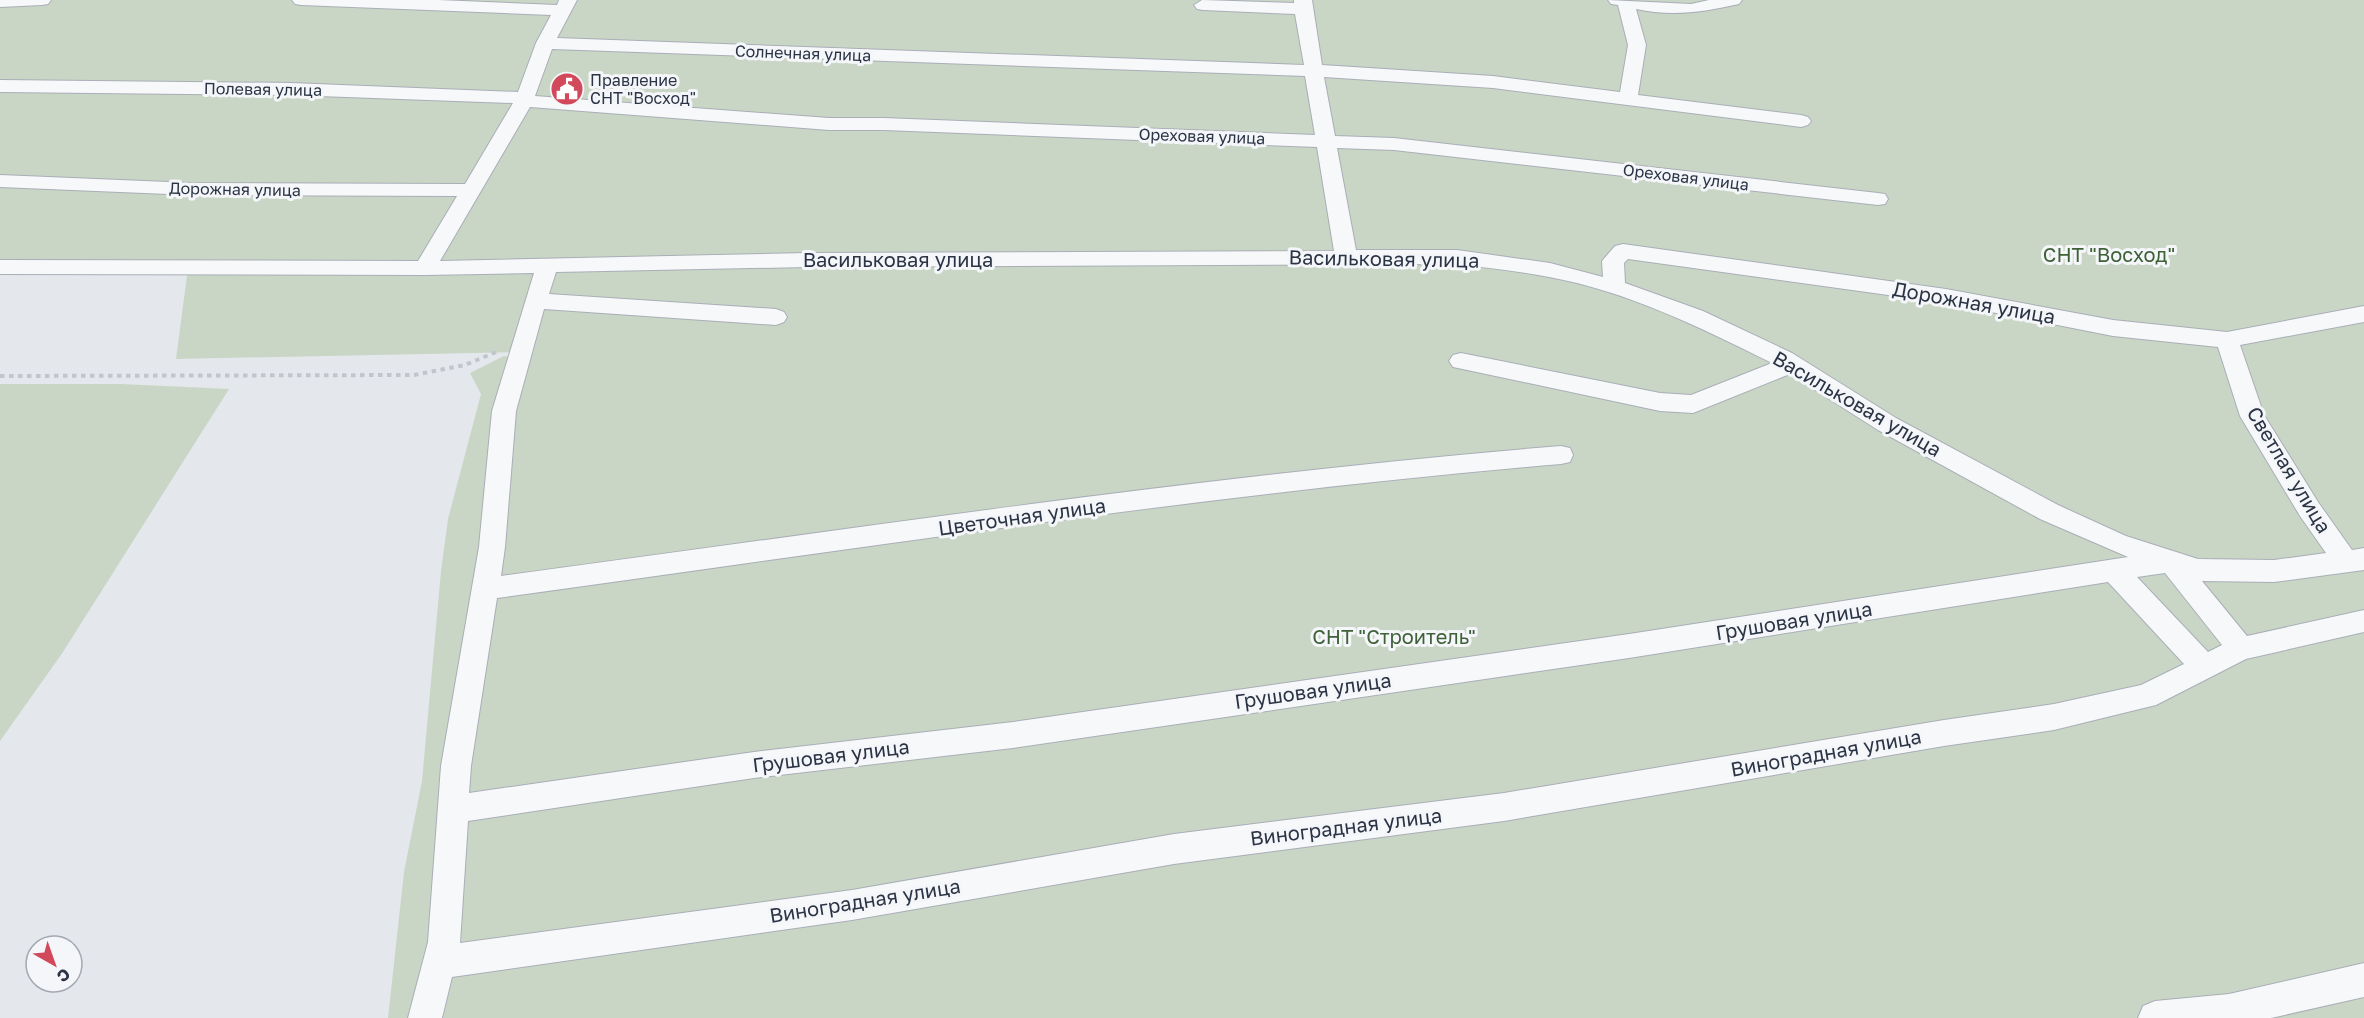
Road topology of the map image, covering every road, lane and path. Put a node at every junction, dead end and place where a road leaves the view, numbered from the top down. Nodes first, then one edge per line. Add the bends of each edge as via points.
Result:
1 (42, 0) edge
2 (301, 0) edge
3 (1622, 0) edge
4 (1733, 0) edge
5 (27, 1) edge
6 (0, 2) edge
7 (1303, 4) edge
8 (566, 5) edge
9 (1203, 5) dead end
10 (0, 6) edge
11 (545, 43) junction
12 (1312, 70) junction
13 (0, 86) edge
14 (525, 99) junction
15 (1628, 100) junction
16 (1801, 121) dead end
17 (1328, 141) junction
18 (0, 181) edge
19 (471, 190) junction
20 (1878, 199) dead end
21 (1346, 257) junction
22 (548, 264) junction
23 (0, 267) edge
24 (425, 268) junction
25 (1614, 287) junction
26 (535, 301) junction
27 (2364, 314) edge
28 (776, 317) dead end
29 (527, 328) junction
30 (2227, 340) junction
31 (1461, 361) dead end
32 (1792, 364) junction
33 (0, 376) edge
34 (1561, 455) dead end
35 (2171, 561) junction
36 (2355, 561) edge
37 (2114, 570) junction
38 (485, 589) junction
39 (2364, 621) edge
40 (2241, 649) junction
41 (2204, 667) junction
42 (453, 809) junction
43 (439, 962) junction
44 (2364, 980) edge
45 (424, 1018) edge
46 (2155, 1018) edge

1 - 5 street
2 - 8 street
3 - 4 street via 1653,8 1691,9
3 - 15 street via 1636,45
5 - 6 street
5 - 10 street
7 - 9 street
7 - 12 street
8 - 11 street
11 - 12 street, Солнечная улица
11 - 14 street
12 - 15 street, Солнечная улица via 1493,82
12 - 17 street
13 - 14 street, Полевая улица via 291,89
14 - 17 street, Ореховая улица via 829,124
14 - 19 street
15 - 16 street, Солнечная улица
17 - 20 street, Ореховая улица via 1508,156
17 - 21 street
18 - 19 street, Дорожная улица via 192,189
19 - 24 street
21 - 22 street, Васильковая улица
21 - 25 street, Васильковая улица via 1458,257 1550,270
22 - 24 street, Васильковая улица
22 - 26 street
23 - 24 street, Васильковая улица
25 - 30 street, Дорожная улица via 1613,261 1623,251 1946,296 2113,328
25 - 32 street, Васильковая улица via 1695,316
26 - 28 street
26 - 29 street
27 - 30 street, Дорожная улица
29 - 33 path via 511,344 465,365 414,375
29 - 38 street via 504,411
30 - 36 street, Светлая улица via 2252,416 2309,509
31 - 32 street via 1660,402 1693,404
32 - 35 street, Васильковая улица via 1887,424 2049,512 2117,543
34 - 38 street, Цветочная улица via 1252,486
35 - 36 street, Васильковая улица via 2198,570 2274,571
35 - 37 street, Грушовая улица
35 - 40 street
37 - 41 street
37 - 42 street, Грушовая улица via 1629,646 1013,735 754,765
38 - 42 street via 456,766
39 - 40 street
40 - 41 street, Виноградная улица
41 - 43 street, Виноградная улица via 2146,696 2054,717 1504,807 1174,849 852,905
42 - 43 street via 444,942
43 - 45 street
44 - 46 street via 2229,1011

